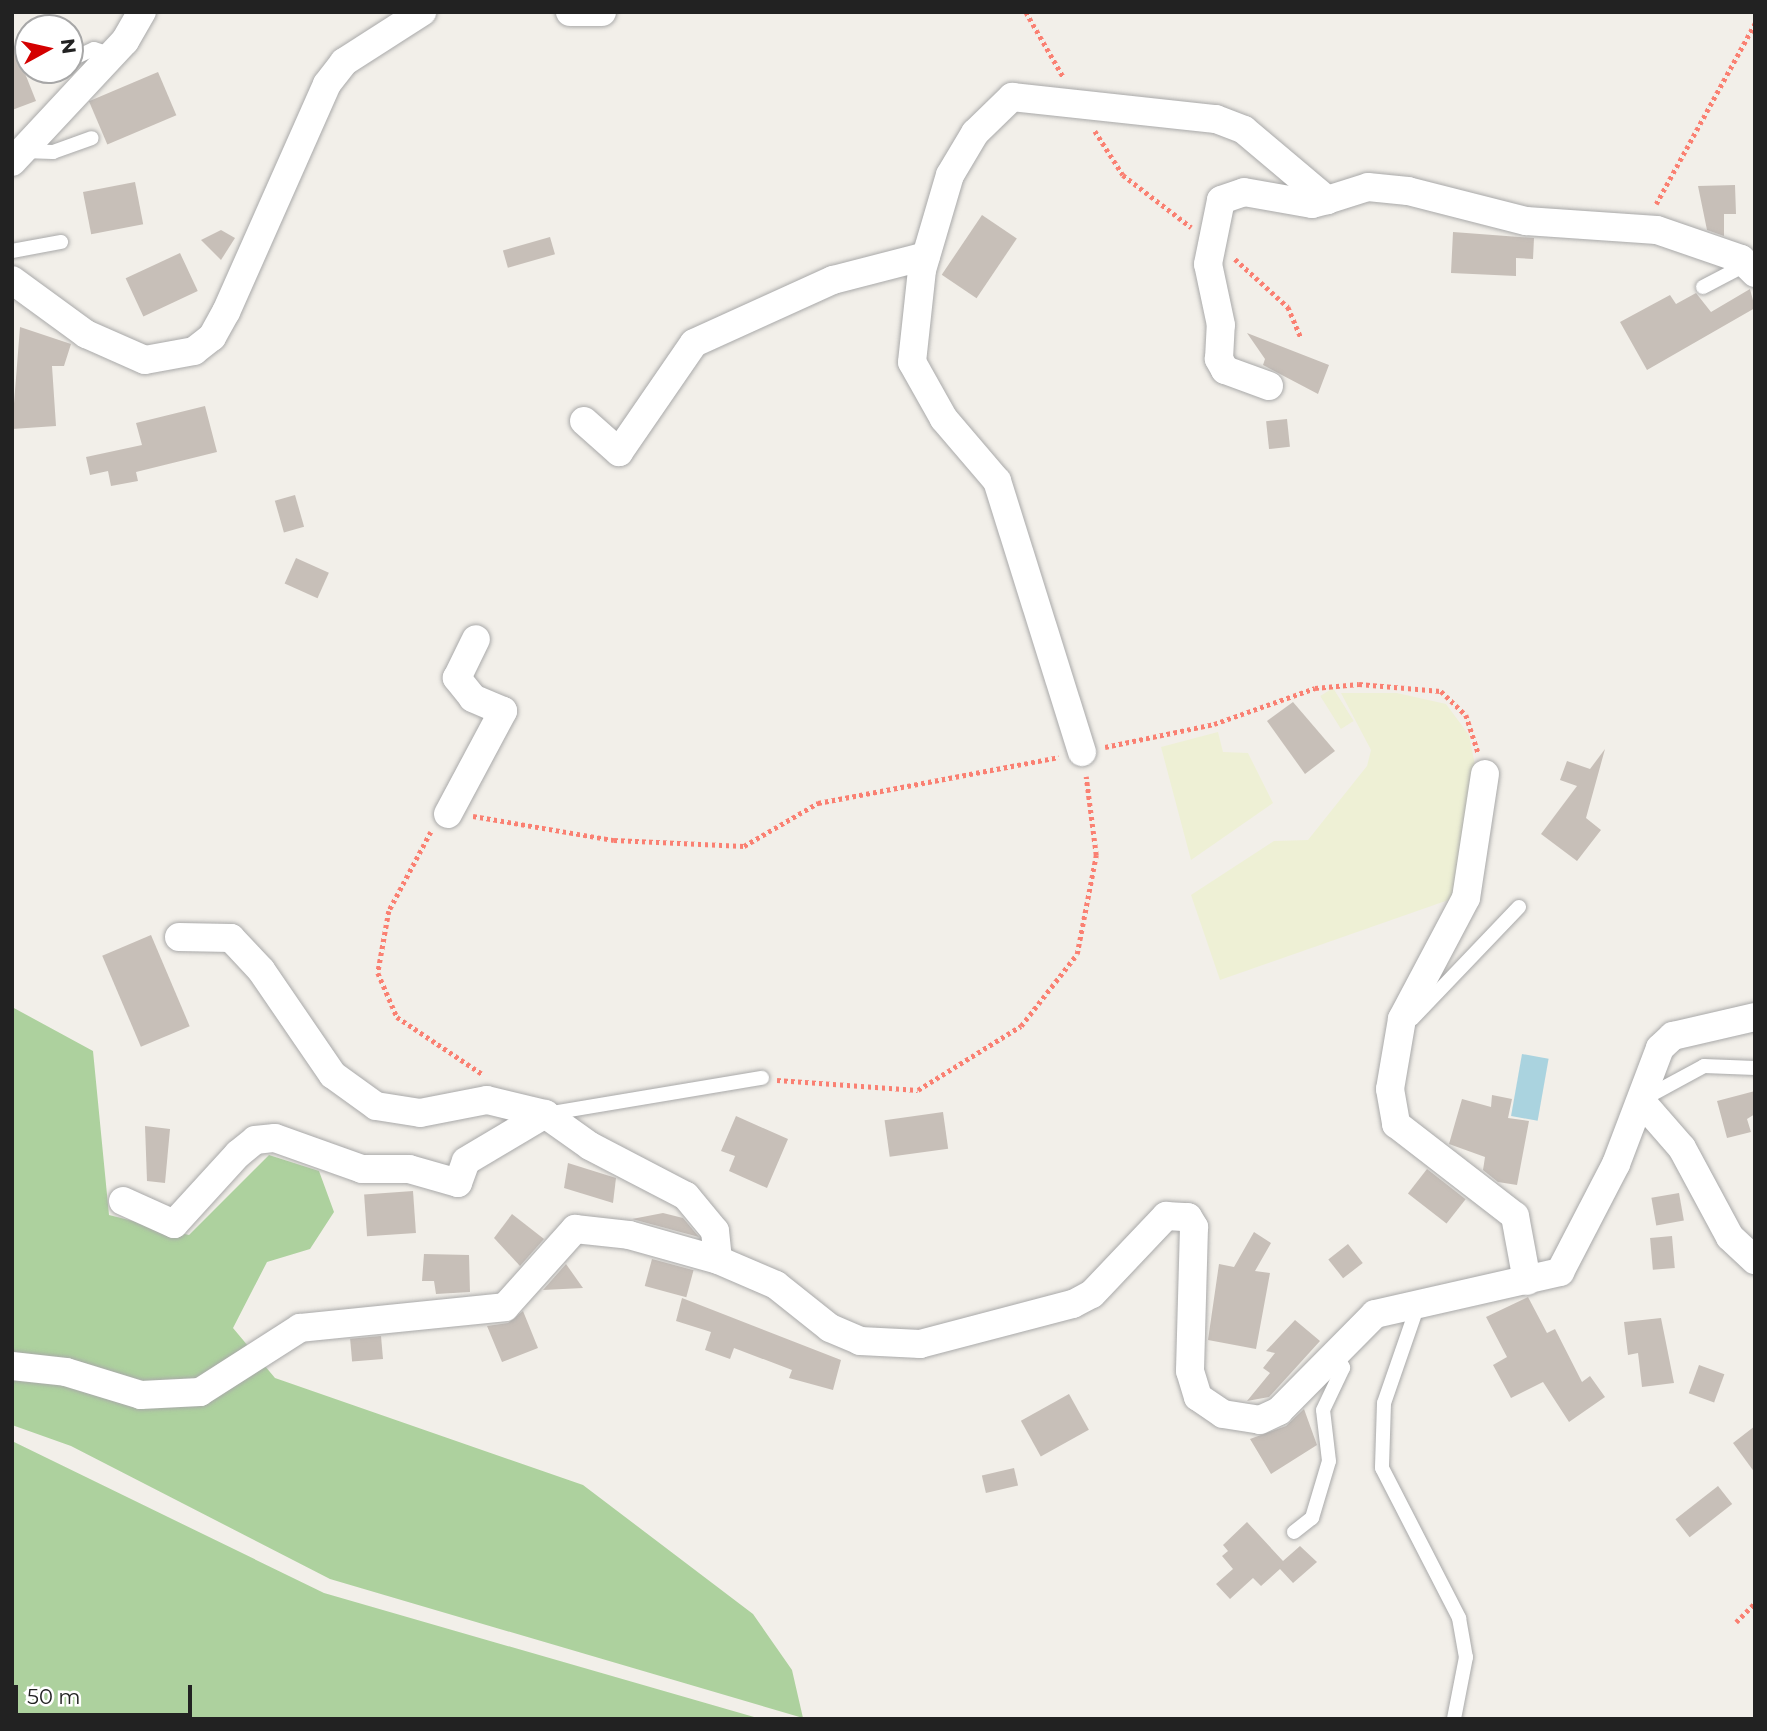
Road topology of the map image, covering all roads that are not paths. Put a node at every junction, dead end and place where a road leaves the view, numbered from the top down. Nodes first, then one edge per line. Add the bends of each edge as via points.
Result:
1 (142, 12) edge
2 (422, 12) edge
3 (570, 12) edge
4 (602, 12) edge
5 (389, 24) edge
6 (84, 54) edge
7 (113, 55) junction
8 (92, 138) dead end
9 (17, 156) edge
10 (1326, 200) junction
11 (61, 242) dead end
12 (12, 251) edge
13 (926, 256) junction
14 (1751, 268) edge
15 (12, 280) edge
16 (1703, 288) dead end
17 (1269, 386) dead end
18 (584, 421) dead end
19 (476, 639) dead end
20 (1082, 752) road end
21 (1485, 774) road end
22 (448, 814) road end
23 (1518, 907) dead end
24 (179, 937) dead end
25 (1755, 1017) edge
26 (1399, 1033) junction
27 (1755, 1068) edge
28 (762, 1078) road end
29 (1641, 1101) junction
30 (545, 1114) junction
31 (123, 1200) dead end
32 (718, 1260) junction
33 (1755, 1260) edge
34 (1527, 1281) junction
35 (1420, 1301) junction
36 (1336, 1351) junction
37 (12, 1366) edge
38 (1294, 1532) dead end
39 (1454, 1719) edge

1 - 7 street
2 - 5 street
3 - 4 street
5 - 15 street via 344,62 327,84 226,312 212,337 194,351 162,361 137,357 86,334
6 - 7 lane via 94,49
7 - 9 street
8 - 9 lane via 53,152
10 - 13 street via 1244,130 1216,119 1020,94 975,133 950,175
10 - 14 street via 1368,187 1408,191 1526,221 1642,229
10 - 17 street via 1312,204 1244,192 1224,197 1208,264 1221,326 1221,366
11 - 12 lane
13 - 18 street via 833,280 694,344 619,452
13 - 20 street via 912,362 944,419 997,481
14 - 16 lane
19 - 22 street via 457,678 473,698 503,711
21 - 26 street via 1466,898
23 - 26 lane
24 - 30 street via 231,938 261,970 333,1075 376,1107 420,1113 487,1100
25 - 29 street via 1673,1036 1660,1048
26 - 34 street via 1390,1089 1396,1124 1515,1216
27 - 29 lane via 1704,1066
28 - 30 lane
29 - 33 street via 1682,1148 1730,1237
29 - 34 street via 1560,1272
30 - 31 street via 466,1161 458,1183 409,1170 362,1169 275,1138 256,1140 238,1154 174,1224
30 - 32 street via 590,1146 686,1196 715,1231
32 - 36 street via 776,1285 830,1328 860,1341 920,1344 1073,1304 1092,1294 1147,1229 1166,1216 1188,1217 1196,1240 1190,1371 1198,1396 1223,1415 1260,1420 1279,1411
32 - 37 street via 629,1235 575,1229 505,1307 300,1328 200,1392 141,1395 66,1372
34 - 35 street
35 - 36 street via 1375,1314
35 - 39 lane via 1384,1403 1382,1468 1459,1618 1466,1657
36 - 38 lane via 1343,1368 1323,1410 1329,1461 1312,1518

